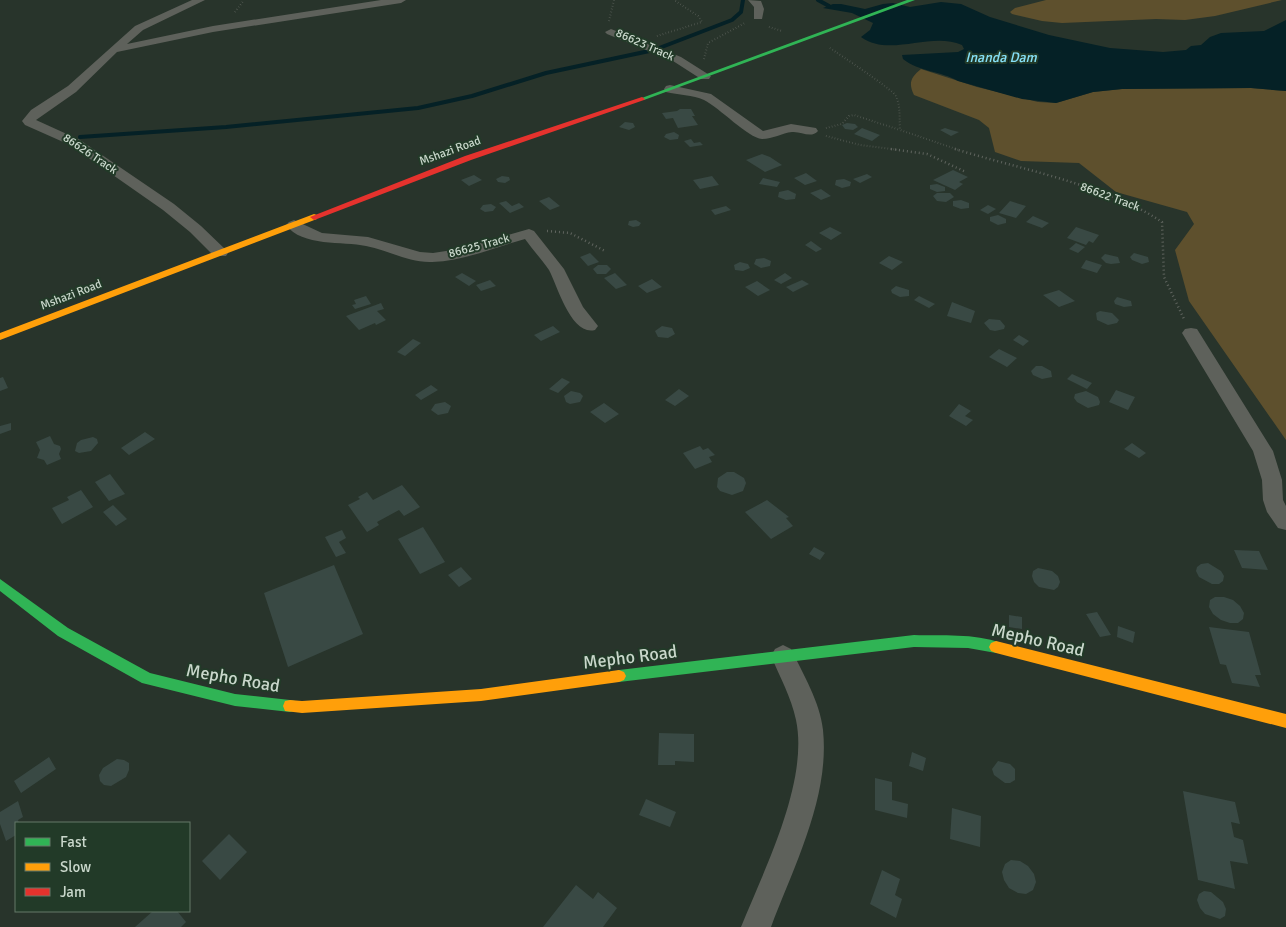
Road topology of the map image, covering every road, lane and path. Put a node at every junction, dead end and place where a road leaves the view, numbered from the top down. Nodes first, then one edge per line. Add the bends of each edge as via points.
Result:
1 (200, 0) edge
2 (401, 0) edge
3 (614, 0) edge
4 (674, 0) edge
5 (753, 0) edge
6 (912, 0) edge
7 (758, 17) joint
8 (611, 32) joint
9 (812, 37) junction
10 (632, 42) junction
11 (115, 50) junction
12 (708, 75) junction
13 (670, 88) junction
14 (900, 130) junction
15 (811, 131) junction
16 (966, 172) dead end
17 (294, 225) junction
18 (529, 234) junction
19 (605, 251) dead end
20 (220, 253) junction
21 (589, 326) dead end
22 (1190, 333) joint
23 (0, 337) edge
24 (1286, 522) edge
25 (0, 584) edge
26 (783, 656) junction
27 (1286, 721) edge
28 (756, 927) edge

1 - 11 street, 86626 Track via 144,25
2 - 11 street via 228,27
3 - 8 path, 86623 Track via 609,24
4 - 10 path via 702,22
5 - 7 street via 759,5
6 - 9 street, Mshazi Road
7 - 12 path via 708,43 704,60
8 - 10 street, 86623 Track
9 - 12 street, Mshazi Road
9 - 14 path via 895,94 901,112
10 - 12 street, 86623 Track
11 - 20 street, 86626 Track via 72,89 34,113 28,121 71,140 138,186 188,222
12 - 13 street, Mshazi Road
13 - 15 street via 707,97 761,135 792,128
13 - 17 street, Mshazi Road via 468,158
14 - 15 path via 854,115 842,124
14 - 22 path, 86622 Track via 942,146 1051,176 1145,210 1162,222 1164,277
15 - 16 path via 860,144 927,154
17 - 18 street, 86625 Track via 319,238 362,240 421,257 457,253
17 - 20 street, Mshazi Road
18 - 19 path via 551,230 566,232
18 - 21 street, 86625 Track via 556,269 575,309
20 - 23 street, Mshazi Road
22 - 24 street via 1262,451 1272,480 1273,500
25 - 26 street, Mepho Road via 63,632 147,678 235,700 302,707 481,695
26 - 27 street, Mepho Road via 914,641 968,642 1006,648
26 - 28 street via 805,707 810,731 809,768 796,823

